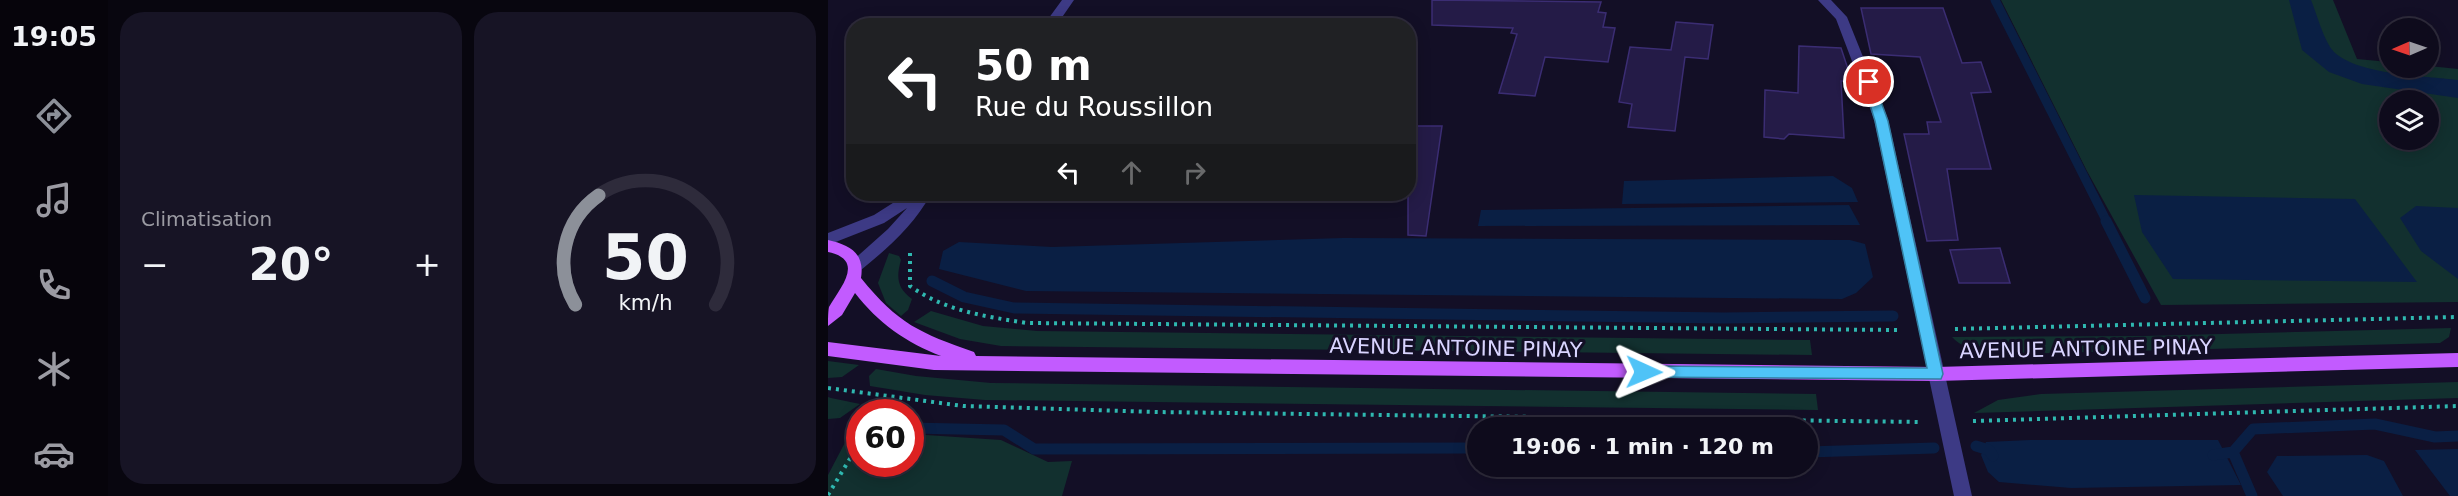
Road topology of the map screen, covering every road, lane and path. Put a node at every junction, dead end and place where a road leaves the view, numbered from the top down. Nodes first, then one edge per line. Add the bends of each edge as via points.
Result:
1 (1068, 0) edge
2 (1824, 0) edge
3 (1055, 18) edge
4 (906, 201) edge
5 (920, 201) edge
6 (828, 239) edge
7 (905, 244) dead end
8 (828, 246) edge
9 (855, 274) junction
10 (2458, 317) edge
11 (828, 319) edge
12 (1946, 329) dead end
13 (1907, 330) dead end
14 (828, 349) edge
15 (2458, 360) edge
16 (994, 364) junction
17 (1936, 374) junction
18 (828, 388) edge
19 (2458, 406) edge
20 (1969, 421) dead end
21 (1924, 422) dead end
22 (846, 465) edge
23 (828, 495) edge
24 (1962, 496) edge

1 - 3 street
2 - 17 street via 1841,17 1881,118
4 - 6 street via 879,219
5 - 9 street
7 - 13 path via 910,251 910,286 927,300 965,313 1026,323
8 - 9 main road, AVENUE ANTOINE PINAY via 848,254
9 - 11 main road via 847,299
9 - 16 main road, AVENUE ANTOINE PINAY via 870,303 899,329 946,352
10 - 12 path
14 - 16 main road, AVENUE ANTOINE PINAY via 906,361
15 - 17 main road, AVENUE ANTOINE PINAY
16 - 17 main road, AVENUE ANTOINE PINAY
17 - 24 street
18 - 21 path via 963,406 1155,412
19 - 20 path
22 - 23 path

